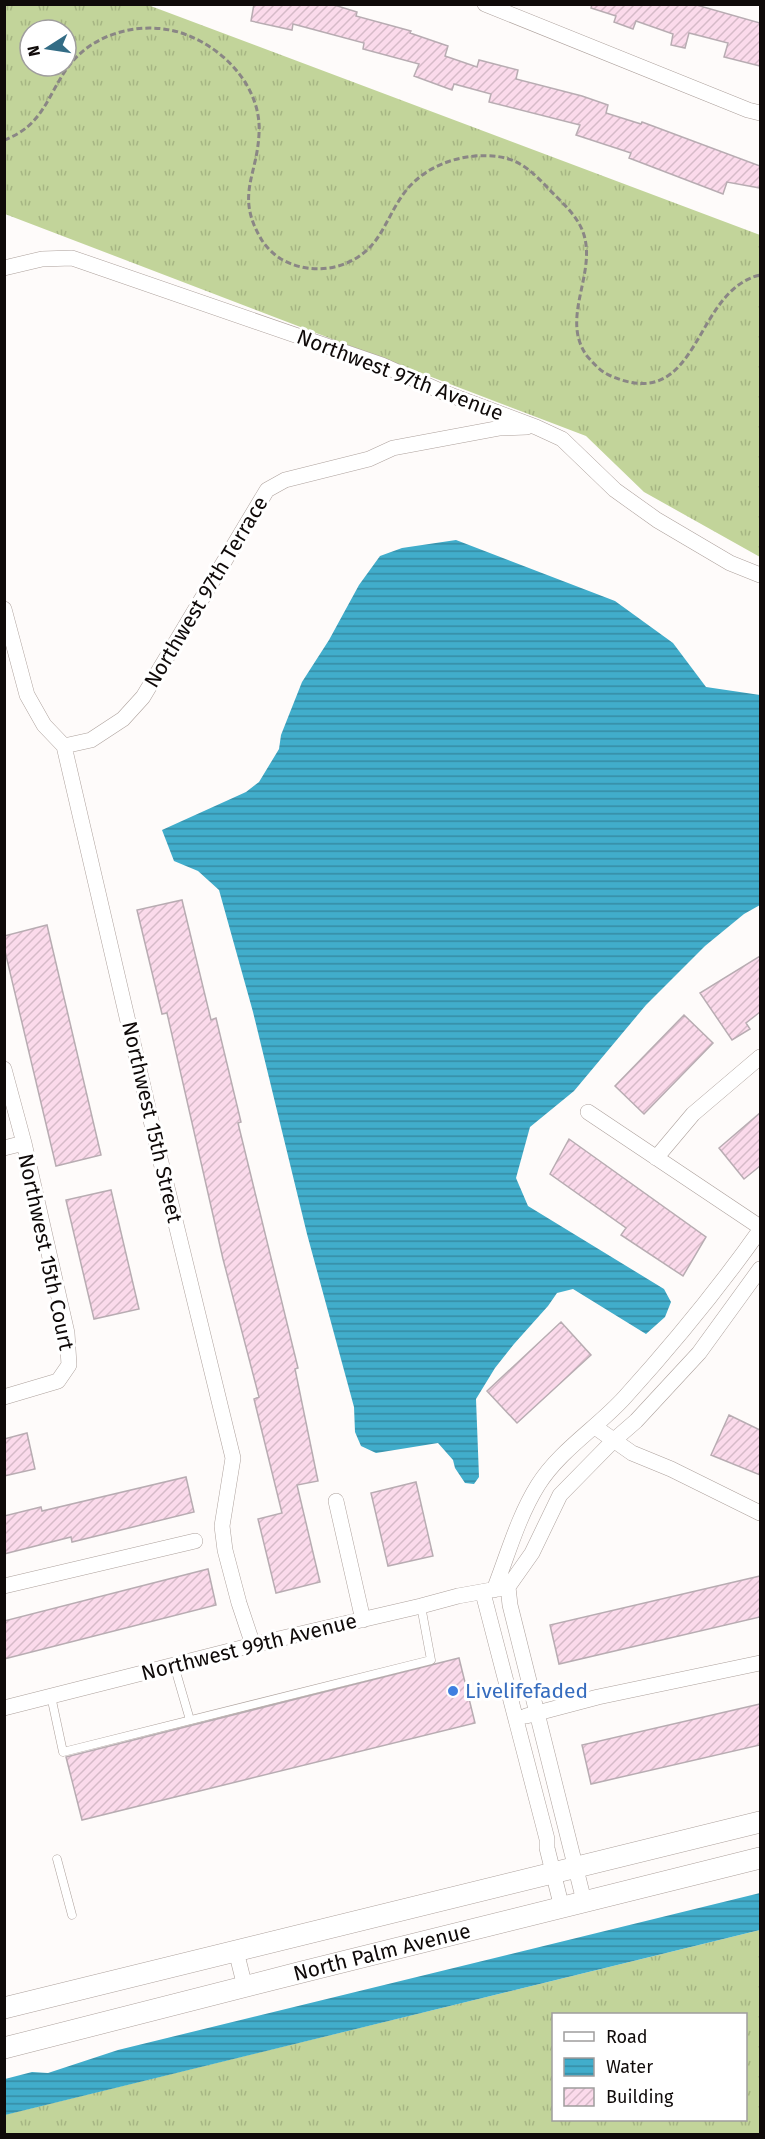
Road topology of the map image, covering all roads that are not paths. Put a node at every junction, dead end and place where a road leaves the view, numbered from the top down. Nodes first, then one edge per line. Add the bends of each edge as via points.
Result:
1 (485, 4) edge
2 (760, 113) edge
3 (4, 268) edge
4 (537, 427) junction
5 (760, 575) edge
6 (4, 609) edge
7 (64, 746) junction
8 (760, 1057) edge
9 (4, 1069) edge
10 (588, 1112) dead end
11 (24, 1143) junction
12 (4, 1148) edge
13 (657, 1158) junction
14 (760, 1228) edge
15 (760, 1269) edge
16 (4, 1397) edge
17 (595, 1427) junction
18 (613, 1441) junction
19 (336, 1501) dead end
20 (760, 1514) edge
21 (195, 1541) dead end
22 (4, 1586) edge
23 (495, 1590) junction
24 (421, 1606) junction
25 (363, 1620) junction
26 (253, 1645) junction
27 (760, 1663) edge
28 (174, 1665) junction
29 (51, 1696) junction
30 (4, 1708) edge
31 (537, 1713) junction
32 (516, 1718) junction
33 (189, 1720) junction
34 (760, 1822) edge
35 (760, 1858) edge
36 (57, 1859) dead end
37 (575, 1868) junction
38 (554, 1873) junction
39 (584, 1901) junction
40 (562, 1908) junction
41 (72, 1915) dead end
42 (236, 1951) junction
43 (245, 1987) junction
44 (4, 2008) edge
45 (4, 2048) edge

1 - 2 street
3 - 4 street, Northwest 97th Avenue via 42,259 72,258 382,365
4 - 5 street, Northwest 97th Avenue via 562,440 615,490 657,520
4 - 7 street, Northwest 97th Terrace via 500,428 393,448 369,459 285,480 267,490 143,697 123,719 91,740
6 - 7 street via 27,695 44,725
7 - 26 street, Northwest 15th Street via 233,1458 222,1526 225,1550
8 - 13 street via 693,1114
9 - 11 street, Northwest 15th Court
10 - 13 street
11 - 12 street
11 - 16 street, Northwest 15th Court via 67,1332 69,1365 58,1381
13 - 14 street
14 - 17 street via 689,1322
15 - 18 street via 699,1353
17 - 18 street
17 - 23 street via 539,1483 521,1515
18 - 20 street
18 - 23 street via 560,1495 532,1553
19 - 25 street
21 - 22 street
23 - 24 street, Northwest 99th Avenue
23 - 31 street via 510,1605
23 - 32 street
24 - 25 street, Northwest 99th Avenue
24 - 33 lane via 431,1660
25 - 26 street, Northwest 99th Avenue
26 - 28 street, Northwest 99th Avenue
27 - 31 street
28 - 29 street, Northwest 99th Avenue
28 - 33 lane
29 - 30 street, Northwest 99th Avenue
29 - 33 lane via 63,1752
31 - 32 street
31 - 37 street
32 - 38 street
34 - 37 main road, North Palm Avenue
35 - 39 main road, North Palm Avenue
36 - 41 lane
37 - 38 main road, North Palm Avenue
37 - 39 street
38 - 40 street
38 - 42 main road, North Palm Avenue
39 - 40 main road, North Palm Avenue
40 - 43 main road, North Palm Avenue
42 - 43 street
42 - 44 main road, North Palm Avenue
43 - 45 main road, North Palm Avenue

